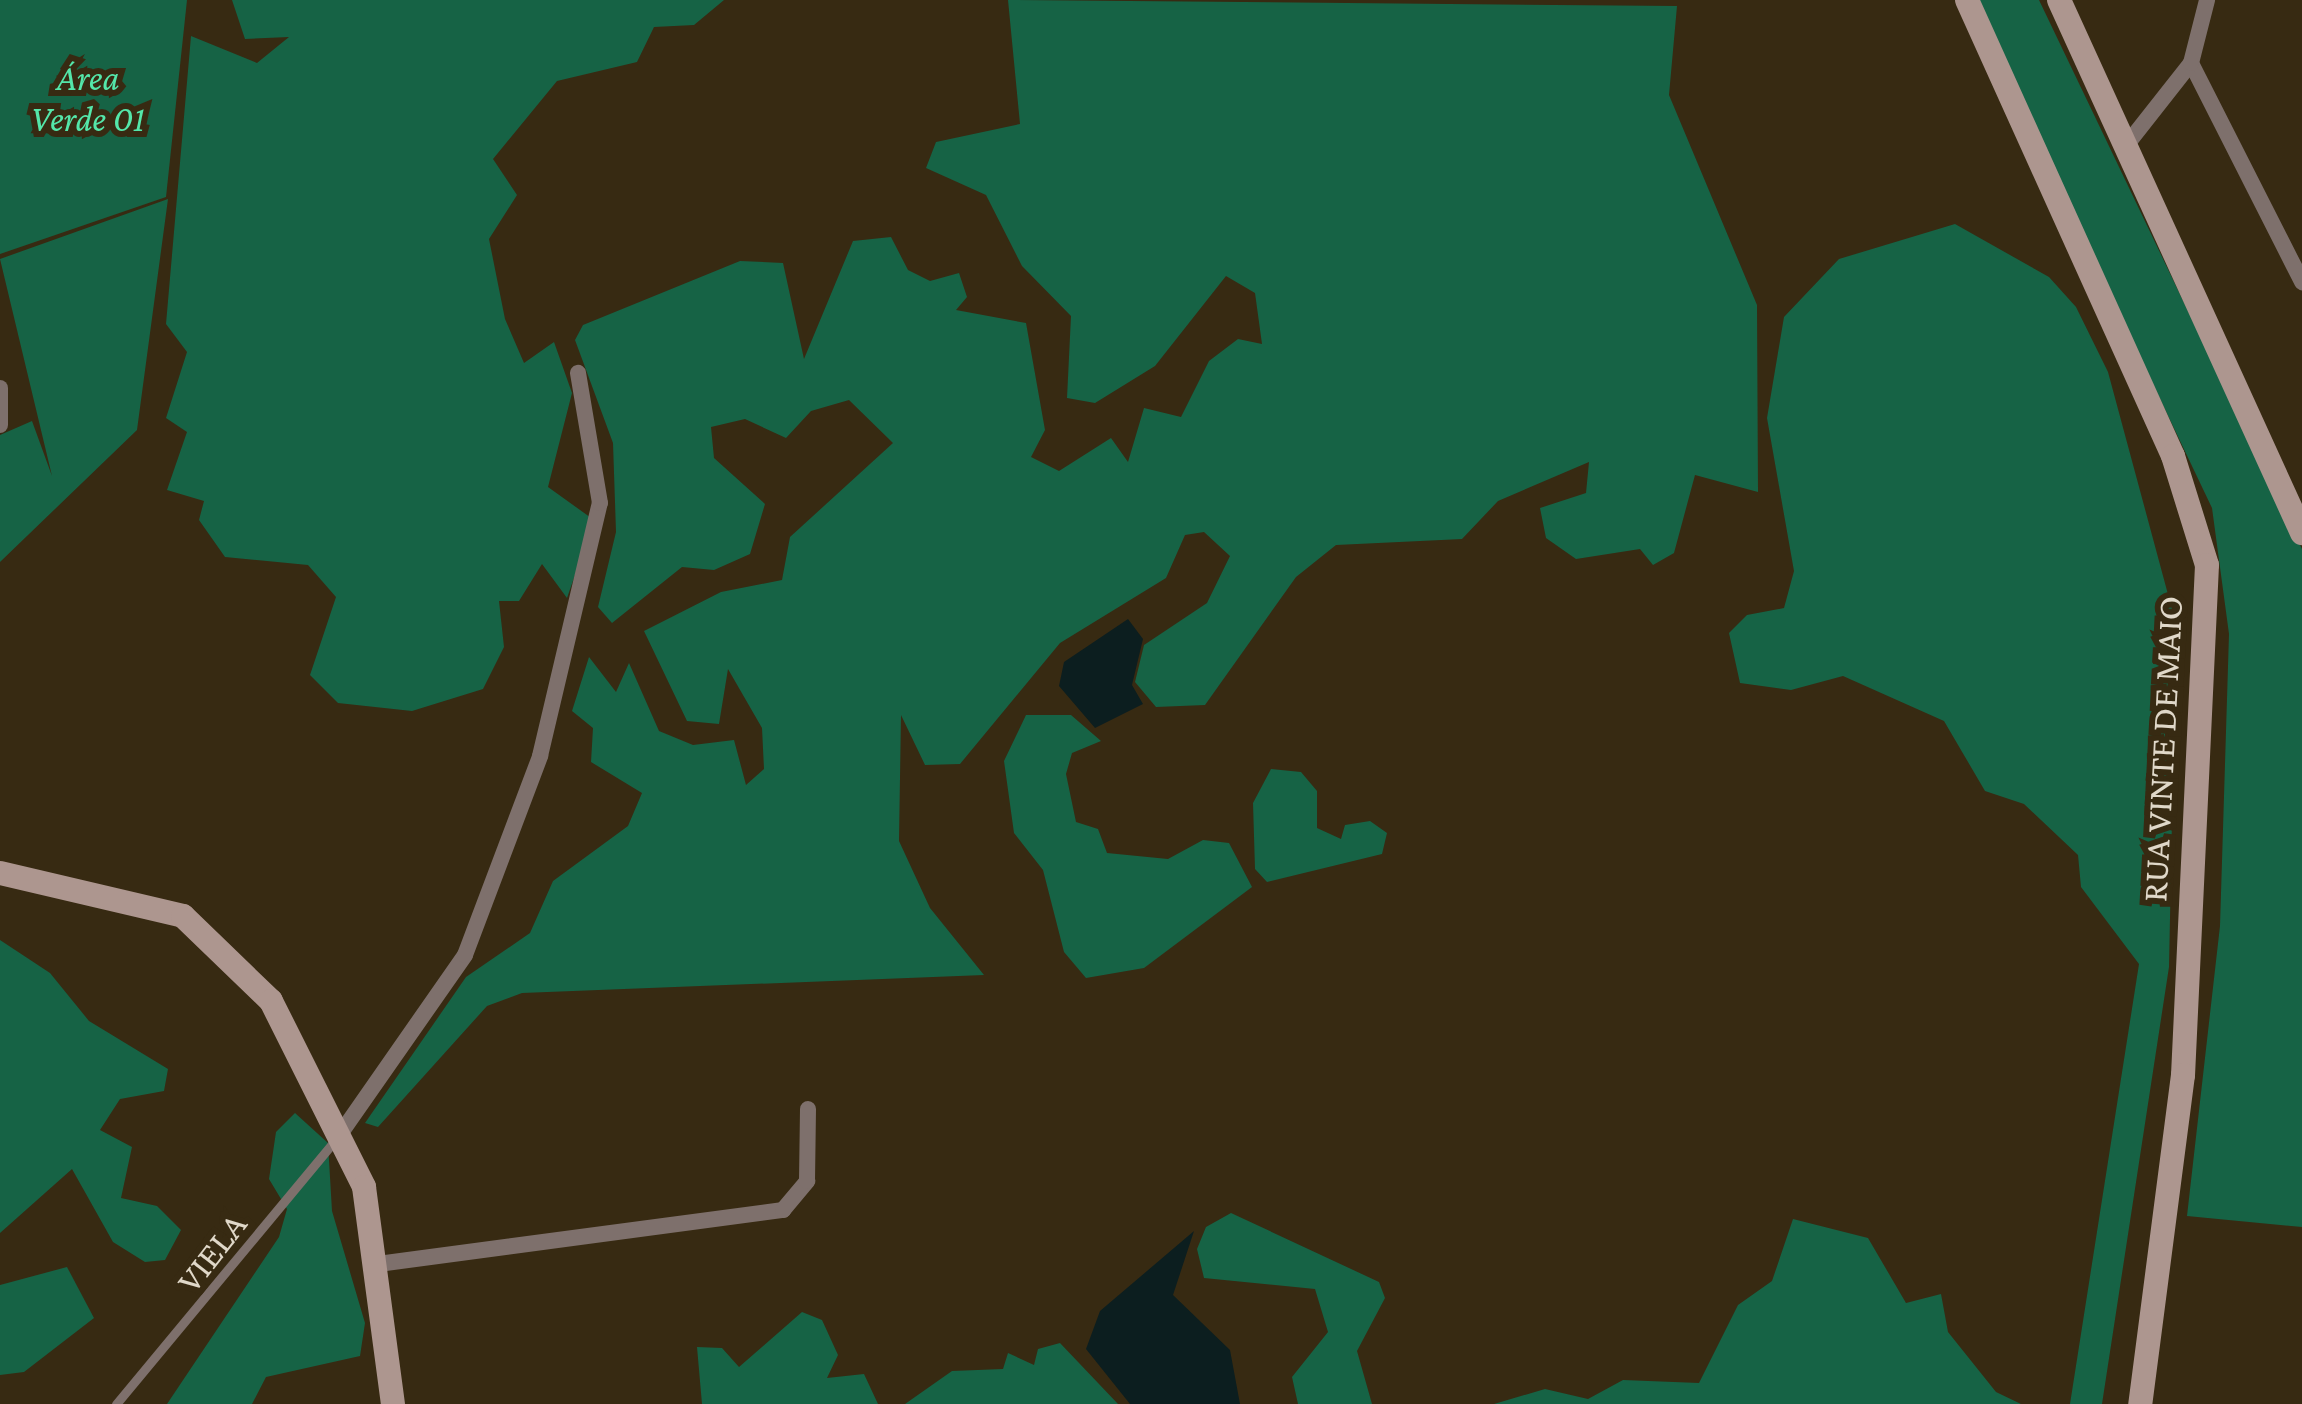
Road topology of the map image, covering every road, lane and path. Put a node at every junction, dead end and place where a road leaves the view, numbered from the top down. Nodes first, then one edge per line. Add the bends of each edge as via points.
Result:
1 (1966, 0) edge
2 (2059, 0) edge
3 (2207, 0) edge
4 (2191, 63) junction
5 (2128, 143) junction
6 (2302, 281) edge
7 (578, 373) dead end
8 (0, 388) edge
9 (3, 418) edge
10 (2302, 533) edge
11 (0, 873) edge
12 (808, 1109) dead end
13 (344, 1130) junction
14 (379, 1264) junction
15 (116, 1404) edge
16 (392, 1404) edge
17 (2140, 1404) edge

1 - 17 main road, RUA VINTE DE MAIO via 2173,456 2207,565 2183,1075
2 - 5 main road
3 - 4 street
4 - 5 street
4 - 6 street
5 - 10 main road
7 - 13 street via 600,503 540,756 465,955
8 - 9 street
11 - 13 main road via 146,902 211,932 271,1001
12 - 14 street via 807,1181 783,1210
13 - 14 main road
13 - 15 lane, VIELA
14 - 16 main road

